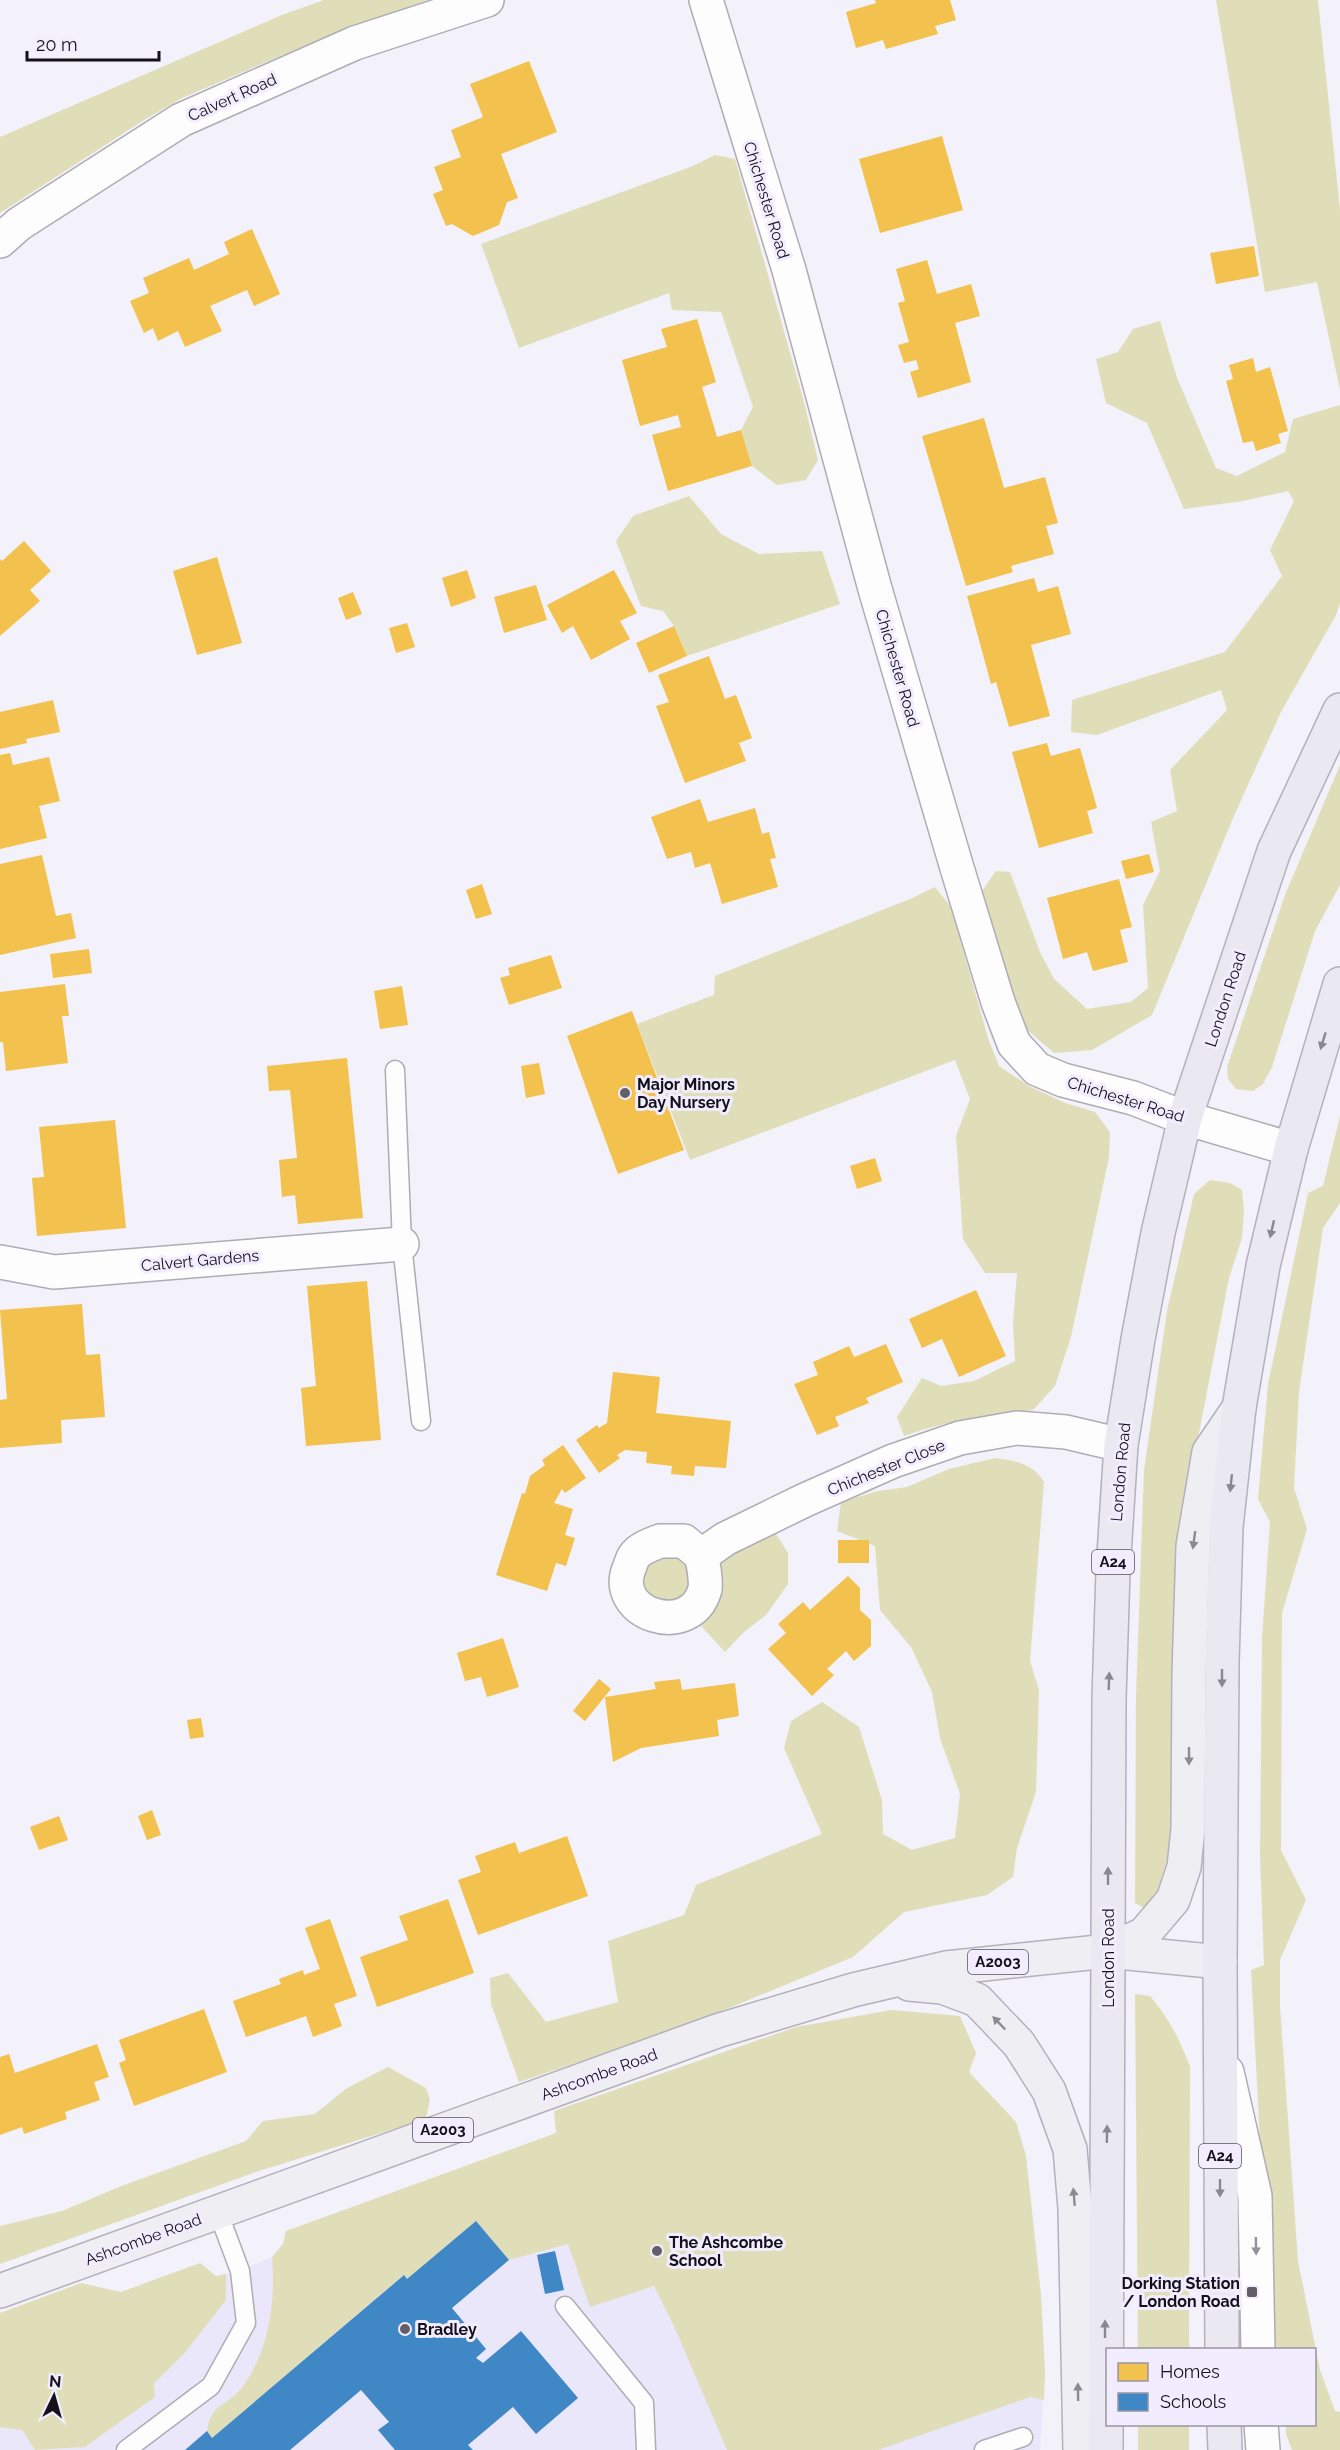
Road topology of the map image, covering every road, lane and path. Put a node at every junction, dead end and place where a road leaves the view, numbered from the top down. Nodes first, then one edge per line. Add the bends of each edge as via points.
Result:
1 (487, 0) edge
2 (706, 0) edge
3 (0, 241) edge
4 (1340, 710) edge
5 (1340, 984) edge
6 (395, 1070) dead end
7 (1185, 1118) junction
8 (1291, 1149) junction
9 (402, 1244) junction
10 (0, 1262) edge
11 (1239, 1408) junction
12 (422, 1421) dead end
13 (1121, 1444) junction
14 (701, 1556) dead end
15 (1108, 1951) junction
16 (1220, 1962) junction
17 (890, 1982) junction
18 (1220, 2044) junction
19 (218, 2212) junction
20 (0, 2291) edge
21 (565, 2306) dead end
22 (1106, 2348) edge
23 (1222, 2348) edge
24 (1258, 2348) edge
25 (1106, 2426) edge
26 (1224, 2426) edge
27 (1261, 2426) edge
28 (1023, 2437) dead end
29 (126, 2450) edge
30 (646, 2450) edge
31 (984, 2450) edge
32 (1080, 2450) edge
33 (1106, 2450) edge
34 (1225, 2450) edge
35 (1263, 2450) edge

1 - 3 street, Calvert Road via 355,43 181,120 20,224
2 - 7 street, Chichester Road via 789,270 947,836 1014,1044 1037,1069 1046,1073 1133,1098
4 - 7 highway, London Road / A24 via 1274,851
5 -> 8 highway, A24
6 - 9 lane
7 - 8 street, Chichester Road
7 - 13 highway, London Road / A24 via 1153,1257
8 -> 11 highway, A24 via 1263,1266
9 - 10 street, Calvert Gardens via 54,1272
9 - 12 lane
11 -> 15 main road via 1209,1452 1193,1546 1184,1867 1173,1900 1144,1934
11 -> 16 highway, A24 via 1226,1538
13 - 14 street, Chichester Close via 1066,1432 1017,1428 960,1438 893,1461 805,1500 725,1539
15 -> 13 highway, London Road / A24 via 1109,1699
15 - 16 main road, Ashcombe Road
15 - 17 main road, Ashcombe Road / A2003 via 946,1968
22 -> 15 highway, London Road / A24
16 - 18 highway, A24
17 - 19 main road, Ashcombe Road / A2003 via 717,2031
32 -> 17 main road via 1076,2208 1070,2149 1049,2091 1019,2044 977,2000 942,1987
18 -> 23 highway, A24
18 -> 24 street via 1255,2196
19 - 20 main road, Ashcombe Road / A2003
19 - 29 lane via 240,2271 246,2324 211,2386
21 - 30 lane via 644,2403
33 -> 25 highway, London Road / A24
26 - 34 highway
27 - 35 street
28 - 31 lane

